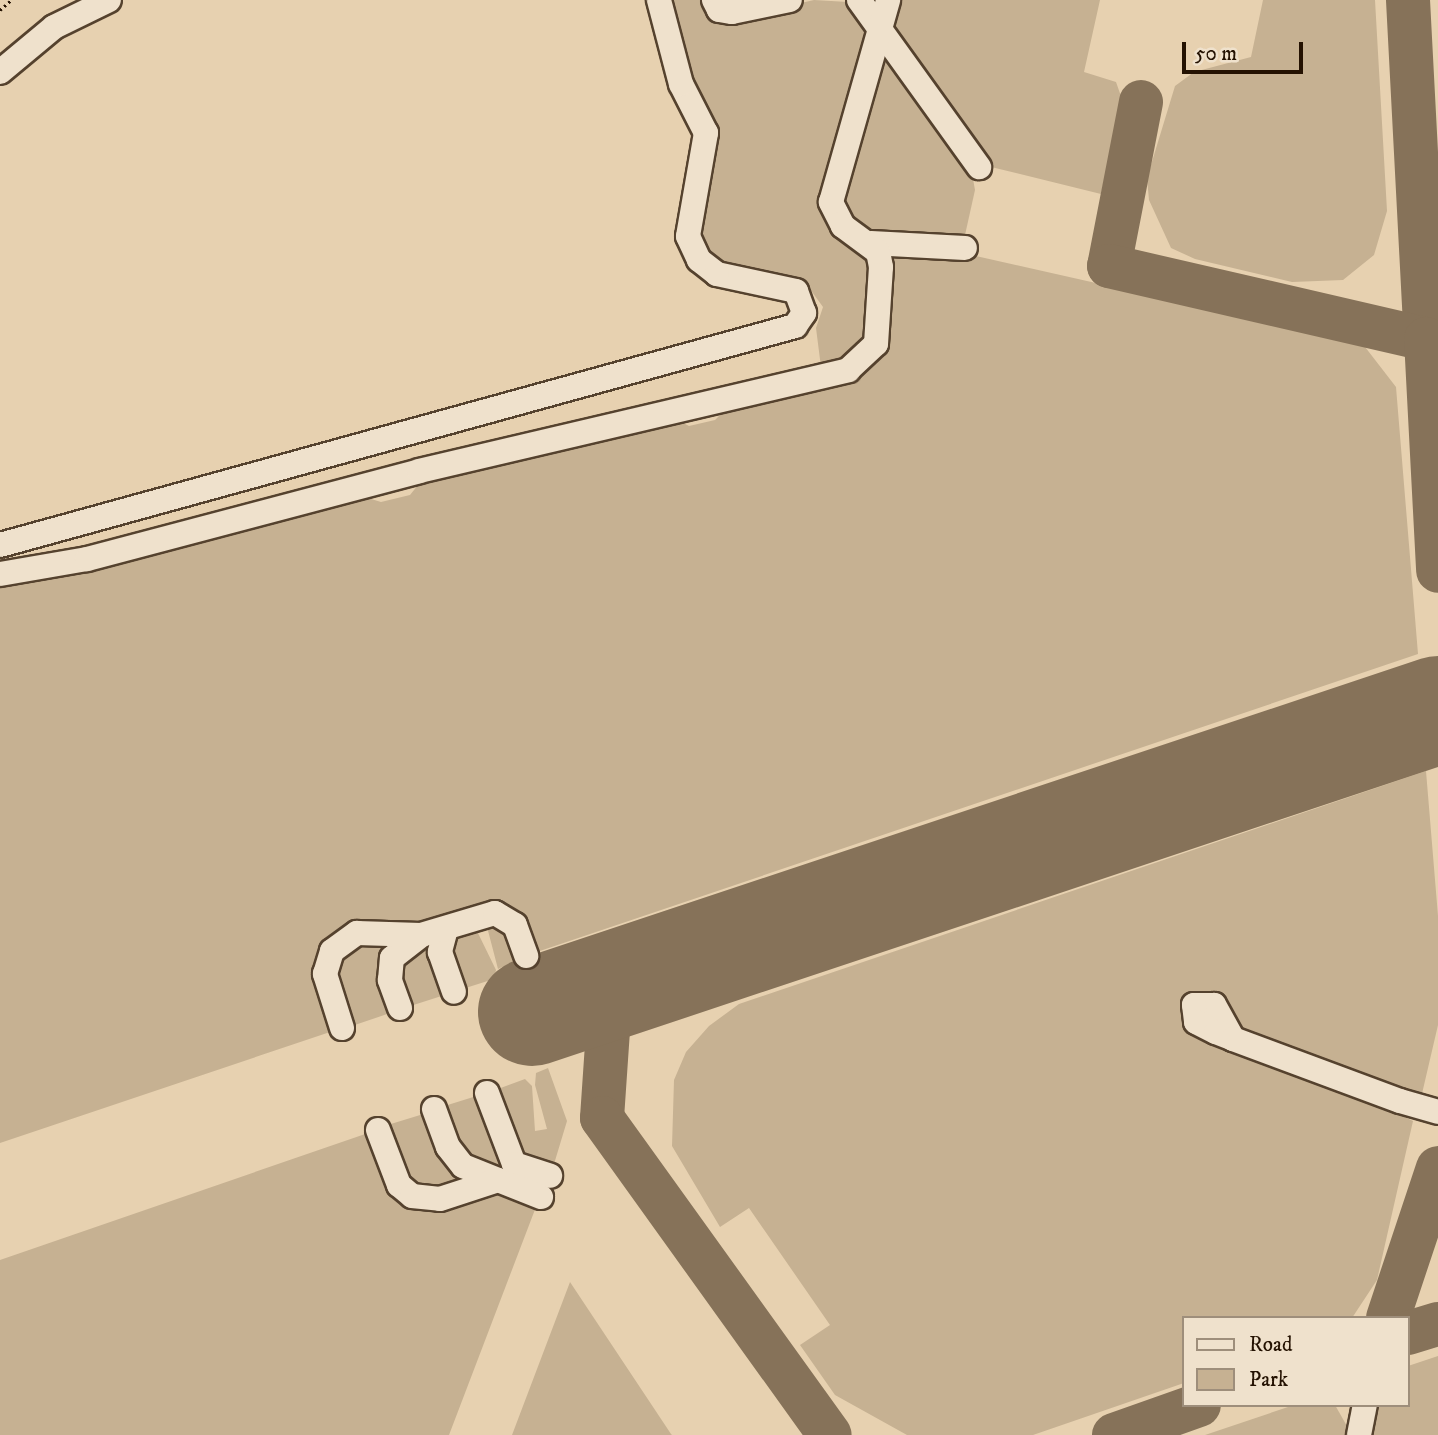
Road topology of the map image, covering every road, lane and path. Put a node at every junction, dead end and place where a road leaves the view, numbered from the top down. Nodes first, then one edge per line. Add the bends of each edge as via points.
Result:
1 (11, 0) edge
2 (109, 0) edge
3 (659, 0) edge
4 (713, 0) edge
5 (790, 0) edge
6 (859, 0) edge
7 (888, 0) edge
8 (0, 10) edge
9 (876, 25) junction
10 (0, 72) edge
11 (979, 167) dead end
12 (871, 243) junction
13 (965, 248) dead end
14 (0, 545) edge
15 (0, 574) edge
16 (446, 929) junction
17 (421, 935) junction
18 (526, 956) dead end
19 (454, 992) dead end
20 (400, 1008) dead end
21 (342, 1028) dead end
22 (1233, 1039) dead end
23 (487, 1093) dead end
24 (434, 1110) dead end
25 (1438, 1112) edge
26 (378, 1130) dead end
27 (498, 1180) junction
28 (1365, 1407) edge
29 (1359, 1435) edge

1 - 8 path
2 - 10 street via 54,27
3 - 14 street via 681,84 706,134 688,236 699,260 717,274 796,291 804,313 795,326
4 - 5 street via 732,12
6 - 9 street
7 - 9 street
9 - 11 street
9 - 12 street via 831,202 843,226
12 - 13 street
12 - 15 street via 881,267 876,344 848,370 419,471 87,559
16 - 17 street
16 - 18 street via 504,915 515,925
16 - 19 street via 440,952
17 - 20 street via 392,958 390,980
17 - 21 street via 369,930 332,951 327,989
22 - 25 street
23 - 27 street via 514,1164 545,1187
24 - 27 street via 453,1156
26 - 27 street via 399,1185 412,1196 440,1199
28 - 29 street

